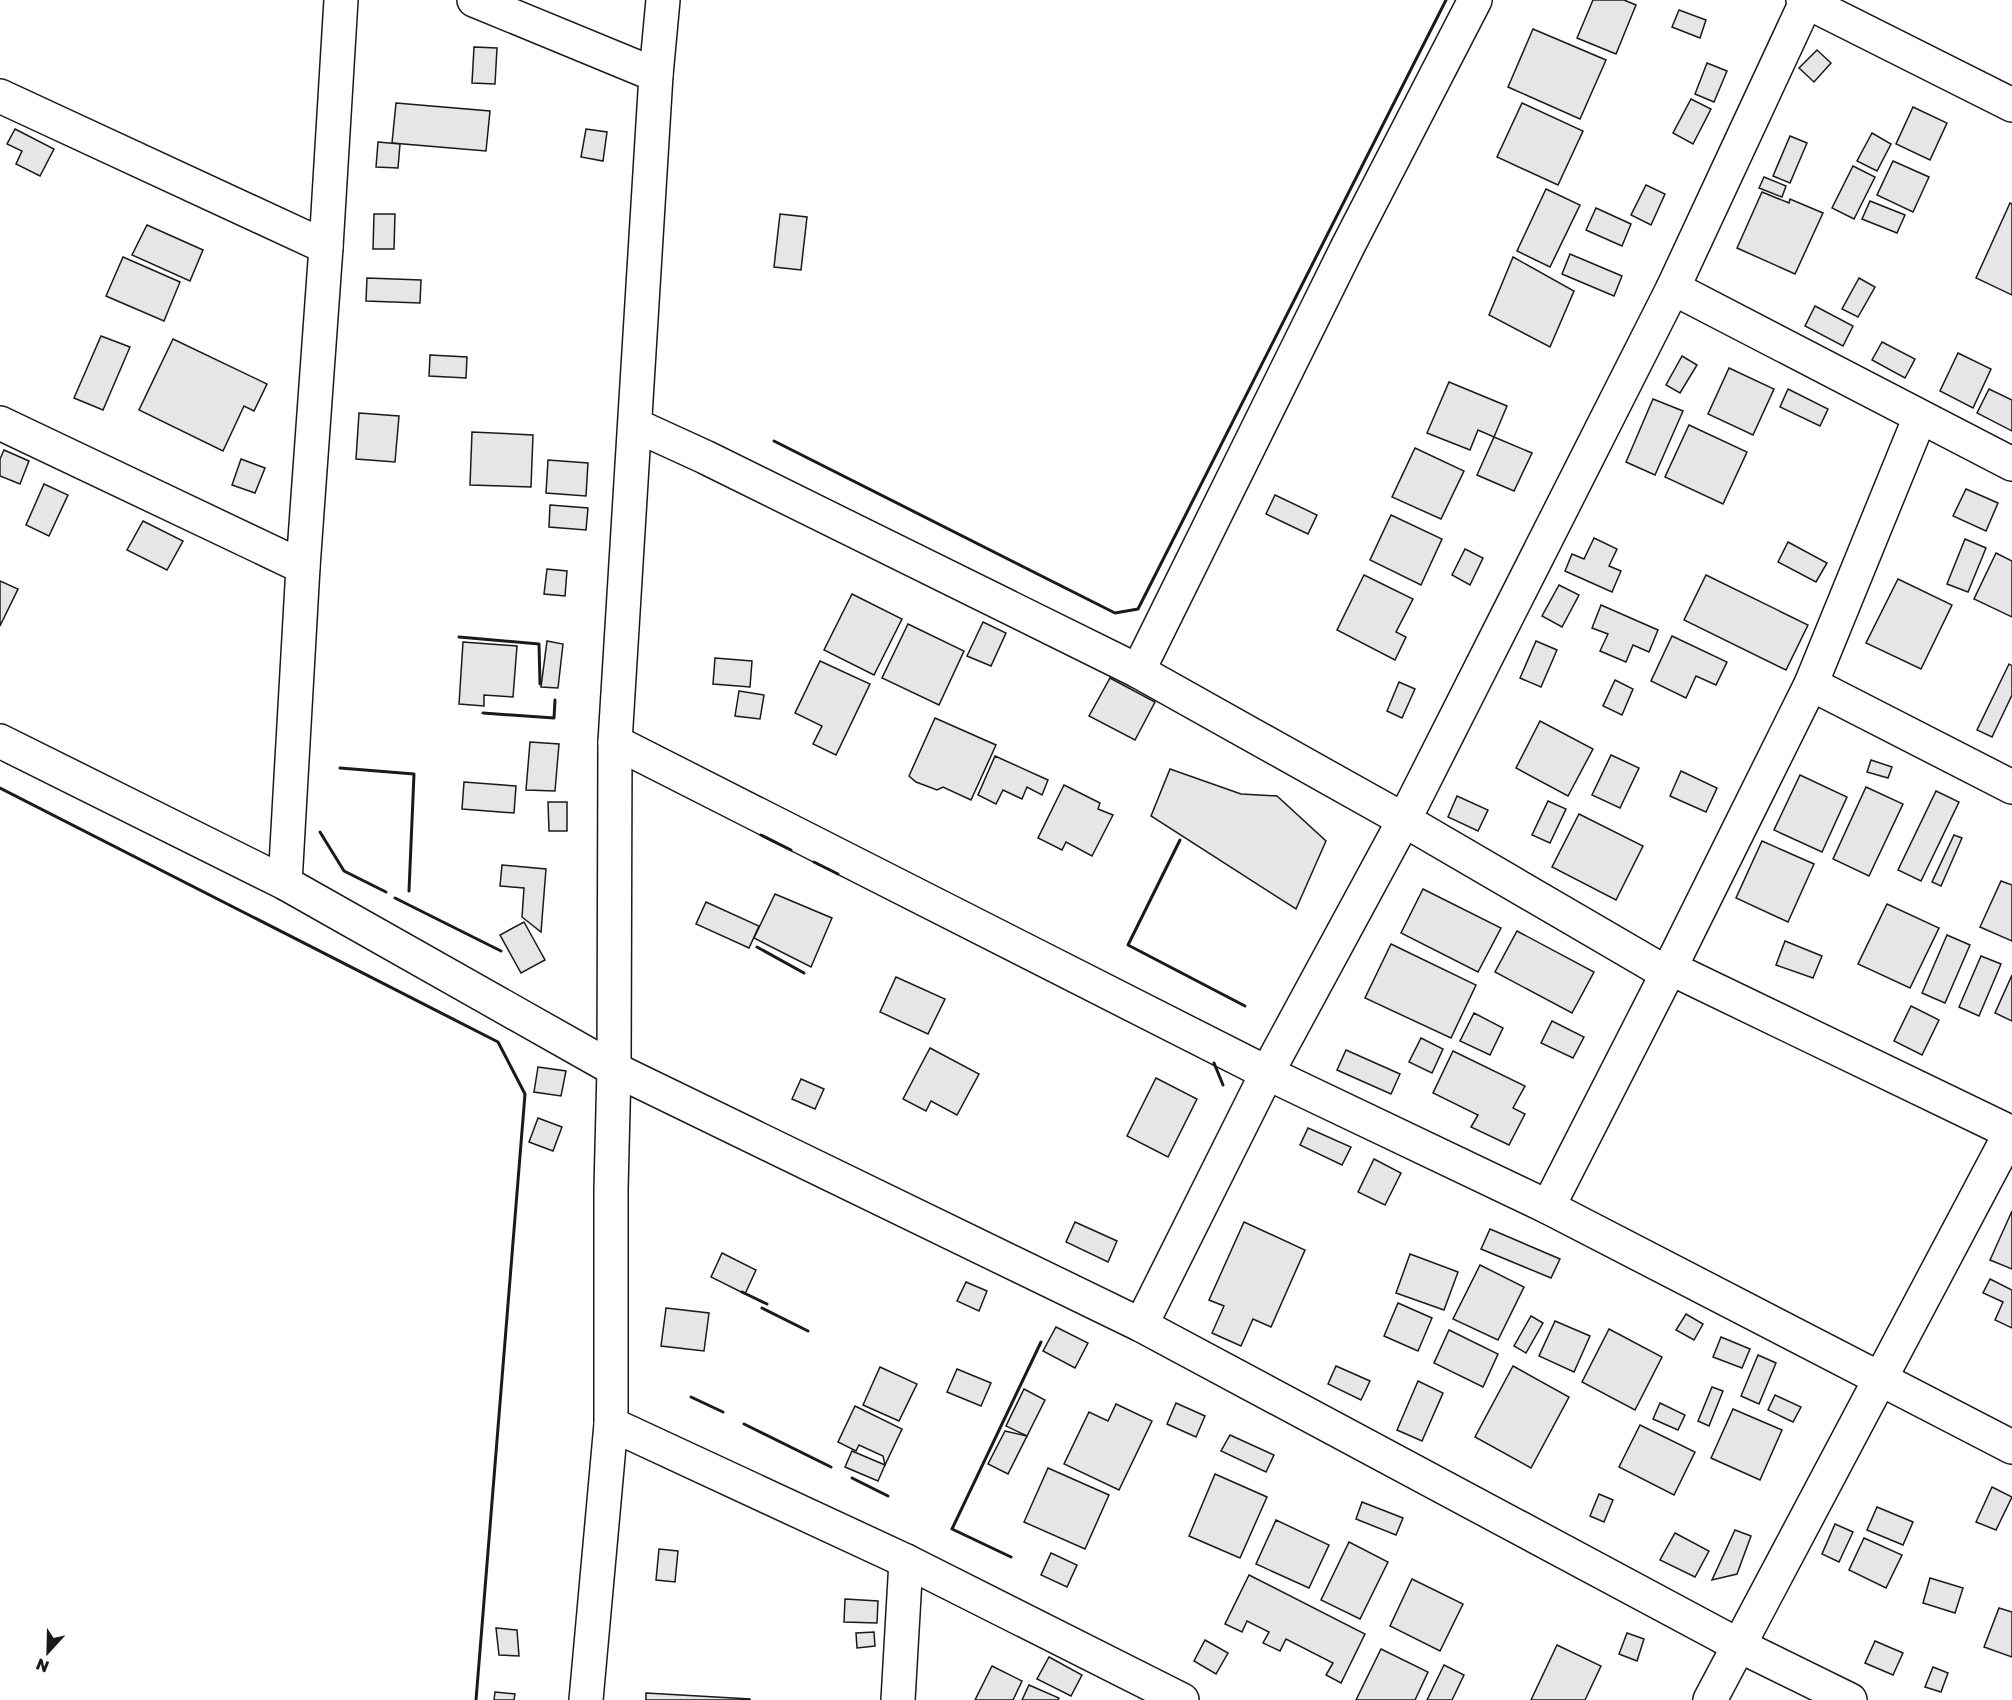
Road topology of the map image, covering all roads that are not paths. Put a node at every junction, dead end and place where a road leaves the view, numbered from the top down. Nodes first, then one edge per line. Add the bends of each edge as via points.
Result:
1 (341, 0) edge
2 (474, 0) edge
3 (663, 0) edge
4 (1475, 0) edge
5 (1806, 1) edge
6 (656, 75) junction
7 (0, 96) edge
8 (2012, 105) edge
9 (326, 247) junction
10 (1673, 288) junction
11 (1920, 417) junction
12 (0, 423) edge
13 (635, 425) junction
14 (2012, 464) edge
15 (303, 567) junction
16 (1138, 671) junction
17 (1811, 684) junction
18 (0, 741) edge
19 (615, 742) junction
20 (2012, 787) edge
21 (1404, 820) junction
22 (285, 884) junction
23 (1669, 971) junction
24 (614, 1069) junction
25 (1267, 1073) junction
26 (2012, 1132) edge
27 (1548, 1207) junction
28 (1141, 1325) junction
29 (1881, 1379) junction
30 (611, 1424) junction
31 (2012, 1447) edge
32 (906, 1561) junction
33 (1738, 1646) junction
34 (586, 1700) edge
35 (898, 1700) edge
36 (1182, 1700) edge
37 (1710, 1700) edge
38 (1850, 1700) edge

1 - 9 street
2 - 6 street
3 - 6 street
4 - 16 street via 1348,246
5 - 8 street
5 - 10 street
6 - 13 street
7 - 9 street
9 - 15 street
10 - 11 street
10 - 21 street
11 - 14 street
11 - 17 street
12 - 15 street
13 - 16 street
13 - 19 street
15 - 22 street
16 - 21 street
17 - 20 street
17 - 23 street
18 - 22 street
19 - 24 street
19 - 25 street
21 - 23 street
21 - 25 street
22 - 24 street
23 - 26 street
23 - 27 street
24 - 28 street
24 - 30 street
25 - 27 street
25 - 28 street
26 - 29 street
27 - 29 street
28 - 33 street
29 - 31 street
29 - 33 street
30 - 32 street
30 - 34 street
32 - 35 street
32 - 36 street
33 - 37 street
33 - 38 street

